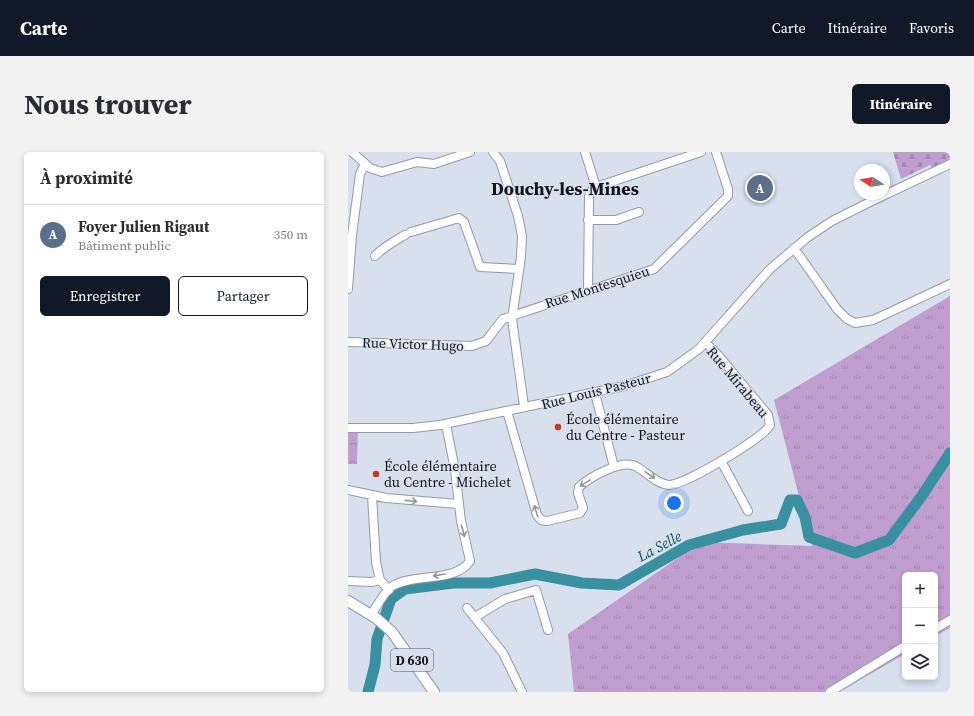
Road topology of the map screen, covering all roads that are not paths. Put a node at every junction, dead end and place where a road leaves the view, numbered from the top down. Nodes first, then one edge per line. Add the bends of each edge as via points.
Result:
1 (352, 152) edge
2 (470, 152) edge
3 (493, 152) edge
4 (585, 152) edge
5 (701, 152) edge
6 (716, 152) edge
7 (365, 164) junction
8 (950, 164) edge
9 (596, 187) junction
10 (639, 212) dead end
11 (588, 220) junction
12 (794, 248) junction
13 (375, 256) dead end
14 (519, 269) junction
15 (950, 284) edge
16 (348, 289) edge
17 (588, 290) junction
18 (512, 316) junction
19 (348, 342) edge
20 (705, 342) junction
21 (595, 393) junction
22 (524, 406) junction
23 (507, 412) junction
24 (446, 424) junction
25 (348, 428) edge
26 (721, 461) junction
27 (614, 467) junction
28 (348, 490) edge
29 (372, 496) junction
30 (458, 504) junction
31 (748, 511) dead end
32 (380, 580) junction
33 (348, 581) edge
34 (388, 590) junction
35 (348, 601) edge
36 (467, 608) dead end
37 (373, 616) junction
38 (474, 617) junction
39 (950, 620) edge
40 (938, 627) edge
41 (548, 630) dead end
42 (902, 648) edge
43 (434, 692) edge
44 (522, 692) edge
45 (830, 692) edge

1 - 7 street
2 - 7 street via 434,164 417,162 386,172 373,170
3 - 14 street via 500,161 519,220 522,246
4 - 9 street
5 - 9 street
6 - 17 street, Rue Montesquieu via 728,189 725,201 657,267
7 - 16 street via 360,174
8 - 12 street, Rue Louis Pasteur via 832,221
9 - 11 street via 589,196
10 - 11 street via 616,220
11 - 17 street
12 - 15 street via 837,309 849,321 865,323
12 - 20 street, Rue Louis Pasteur via 770,269
13 - 14 street via 408,234 459,218 464,222 480,267
14 - 18 street
17 - 18 street, Rue Montesquieu
18 - 19 street, Rue Victor Hugo via 499,322 489,338 483,342 464,347
18 - 22 street
20 - 21 street, Rue Louis Pasteur via 685,361 667,372
20 - 26 street, Rue Mirabeau via 763,409 771,422 766,431
21 - 22 street, Rue Louis Pasteur
21 - 27 street
22 - 23 street, Rue Louis Pasteur
23 - 24 street, Rue Louis Pasteur
27 -> 23 street via 579,487 582,512 547,521 541,520
24 - 25 street, Rue Louis Pasteur via 417,428
24 - 30 street via 455,470
27 -> 26 street via 633,465 662,483 670,485 688,479
26 - 31 street
28 - 29 street
29 -> 30 street
29 - 32 street
30 -> 34 street via 470,557 467,565 453,572 404,582
32 - 33 street
32 - 34 street
34 - 37 street
35 - 37 main road, D 630
36 - 38 street
37 - 43 main road, D 630 via 390,629
38 - 41 street via 505,599 536,590
38 - 44 street via 505,657
39 - 40 street
42 - 45 street

